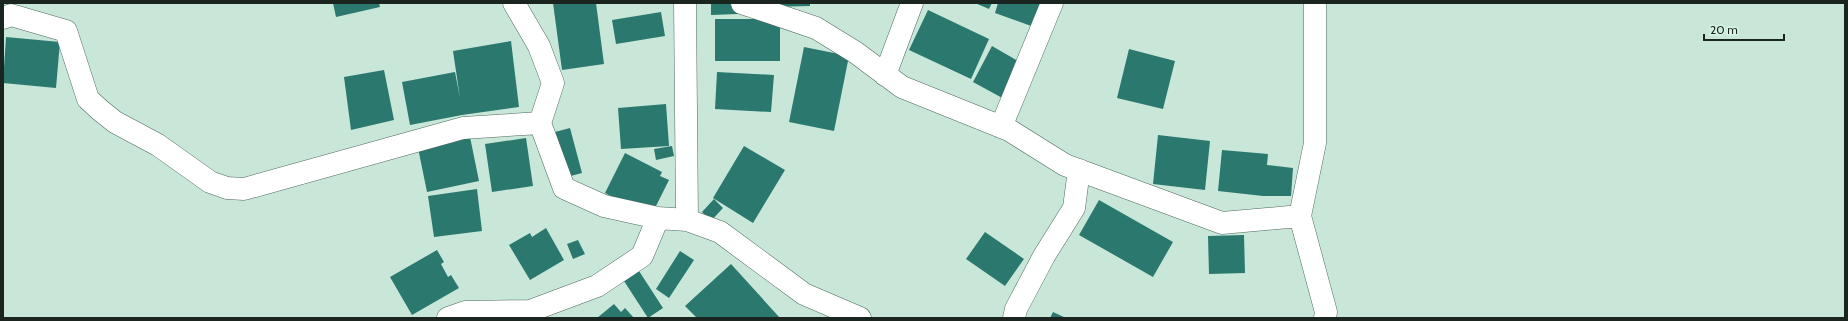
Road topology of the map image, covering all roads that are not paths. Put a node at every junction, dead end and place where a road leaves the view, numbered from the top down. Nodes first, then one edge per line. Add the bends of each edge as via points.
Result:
1 (514, 3) edge
2 (686, 3) edge
3 (742, 3) edge
4 (912, 3) edge
5 (1052, 3) edge
6 (1315, 3) edge
7 (8, 12) edge
8 (885, 75) junction
9 (540, 124) junction
10 (1001, 127) junction
11 (1079, 170) junction
12 (1300, 216) junction
13 (658, 218) junction
14 (687, 220) junction
15 (448, 318) edge
16 (860, 318) edge
17 (1014, 318) edge
18 (1325, 318) edge

1 - 9 street via 539,46 553,82
2 - 14 street
3 - 8 street via 816,28 855,52
4 - 8 street
5 - 10 street
6 - 12 street via 1315,143
7 - 9 street via 66,31 88,99 115,122 158,145 210,182 227,188 244,189 463,128
8 - 10 street via 902,87
9 - 13 street via 564,188 604,206
10 - 11 street via 1064,165
11 - 12 street via 1222,223
11 - 17 street via 1074,208 1044,256 1016,309
12 - 18 street via 1326,312
13 - 14 street
13 - 15 street via 642,256 597,286 530,311 465,312
14 - 16 street via 720,232 804,294

